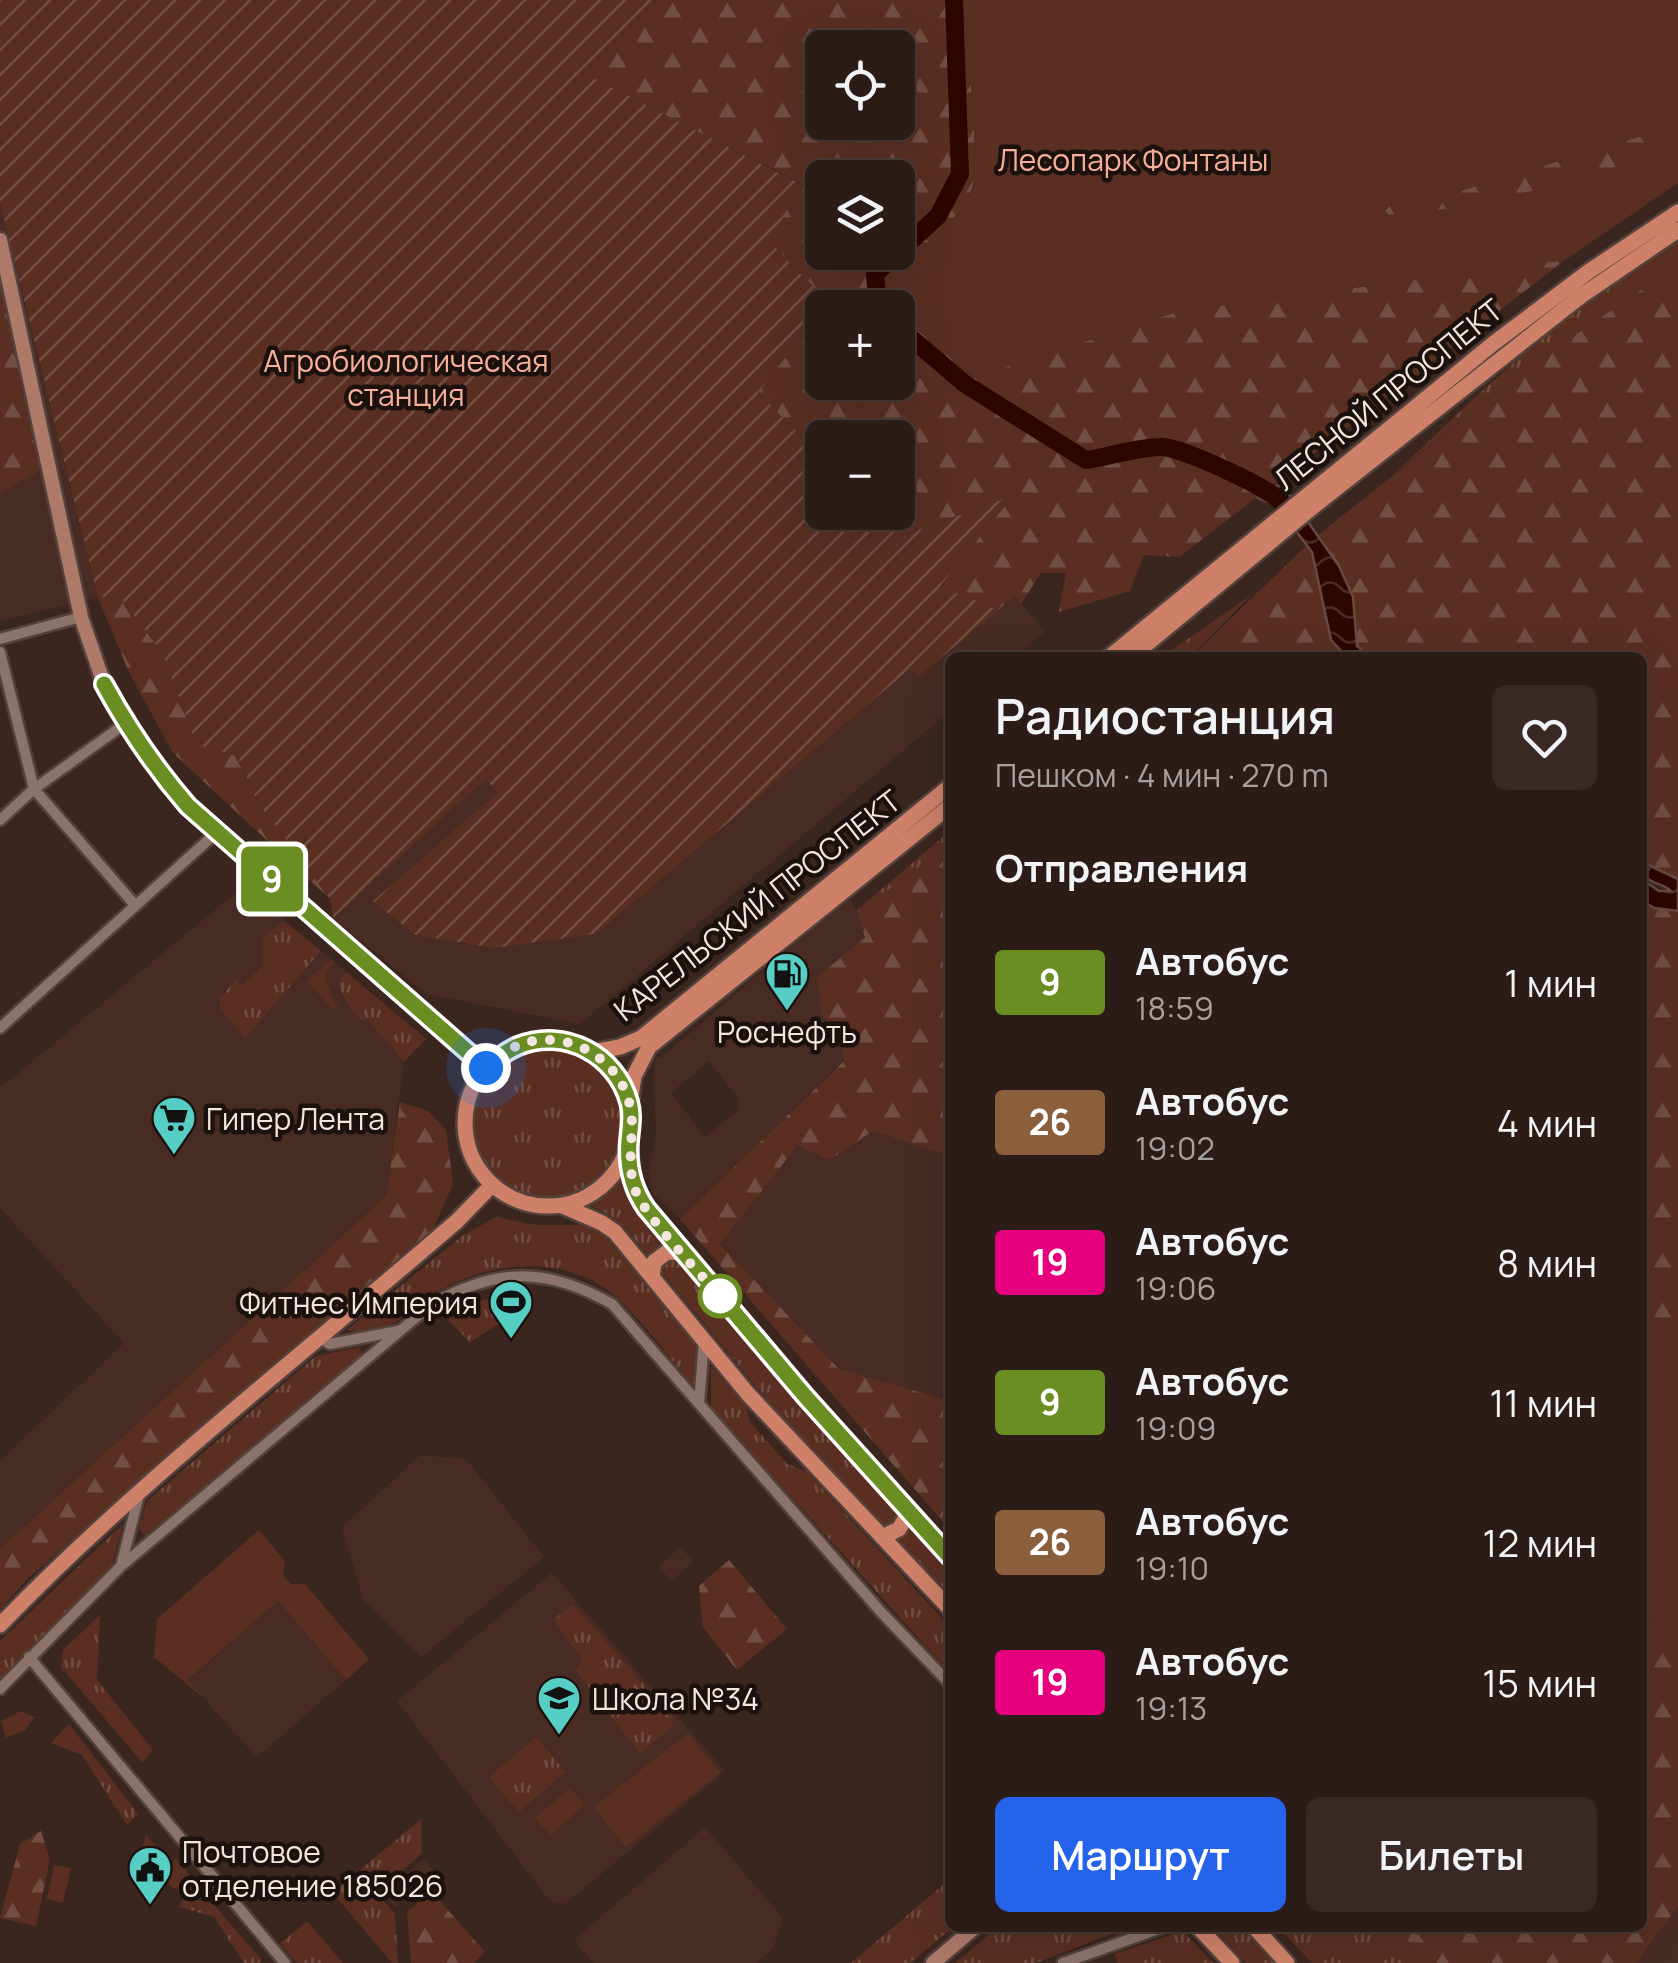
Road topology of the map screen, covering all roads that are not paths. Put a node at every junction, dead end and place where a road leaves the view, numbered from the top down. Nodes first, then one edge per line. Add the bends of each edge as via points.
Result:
1 (1678, 212) edge
2 (1678, 230) edge
3 (0, 240) edge
4 (1408, 423) junction
5 (81, 617) junction
6 (1147, 634) junction
7 (0, 639) edge
8 (0, 652) edge
9 (1118, 652) edge
10 (1134, 652) edge
11 (126, 723) junction
12 (34, 789) junction
13 (945, 792) edge
14 (945, 808) edge
15 (928, 814) junction
16 (0, 820) edge
17 (217, 832) junction
18 (136, 905) junction
19 (0, 1028) edge
20 (592, 1052) junction
21 (486, 1068) junction
22 (630, 1104) junction
23 (628, 1146) junction
24 (492, 1185) junction
25 (563, 1206) junction
26 (684, 1254) junction
27 (652, 1276) junction
28 (400, 1331) junction
29 (322, 1339) junction
30 (704, 1340) junction
31 (699, 1405) junction
32 (139, 1493) junction
33 (909, 1512) junction
34 (882, 1537) junction
35 (945, 1552) edge
36 (120, 1567) junction
37 (945, 1604) edge
38 (0, 1625) edge
39 (29, 1657) junction
40 (945, 1679) edge
41 (0, 1689) edge
42 (969, 1932) edge
43 (1151, 1932) edge
44 (1203, 1932) edge
45 (1260, 1932) edge
46 (285, 1963) edge
47 (933, 1963) edge
48 (1064, 1963) edge
49 (1232, 1963) edge
50 (1287, 1963) edge

1 - 4 main road, ЛЕСНОЙ ПРОСПЕКТ via 1588,272
2 - 4 main road, ЛЕСНОЙ ПРОСПЕКТ
3 - 5 street
4 - 6 main road, ЛЕСНОЙ ПРОСПЕКТ
5 - 7 street
5 - 11 street via 104,684
6 - 9 main road
6 - 10 main road
8 - 12 street
11 - 12 street
11 - 17 street via 164,778
12 - 16 street
12 - 18 street
13 - 15 main road, КАРЕЛЬСКИЙ ПРОСПЕКТ
14 - 15 main road, КАРЕЛЬСКИЙ ПРОСПЕКТ
15 - 20 main road, КАРЕЛЬСКИЙ ПРОСПЕКТ via 641,1038
15 - 22 main road, КАРЕЛЬСКИЙ ПРОСПЕКТ via 649,1047 634,1076
17 - 18 street
17 - 21 street
18 - 19 street
20 - 21 main road via 570,1042 535,1041 506,1051
20 - 22 main road via 619,1078
21 - 24 main road via 470,1093 466,1143
22 - 23 main road
23 - 25 main road via 600,1186
23 - 26 main road via 635,1192
24 - 25 main road via 532,1206
24 - 29 main road
25 - 27 main road via 615,1232
26 - 27 main road via 667,1252 654,1262
26 - 33 main road
27 - 30 main road
28 - 29 street via 330,1344
28 - 31 street via 432,1304 472,1284 520,1275 564,1280 612,1304
28 - 36 street
29 - 32 main road
30 - 31 street
30 - 34 main road
31 - 40 street
32 - 36 street
32 - 38 main road
33 - 34 main road via 900,1529
33 - 35 main road
34 - 37 main road
36 - 39 street
39 - 41 street
39 - 46 street
42 - 47 street
43 - 48 street
44 - 49 main road
45 - 50 main road

